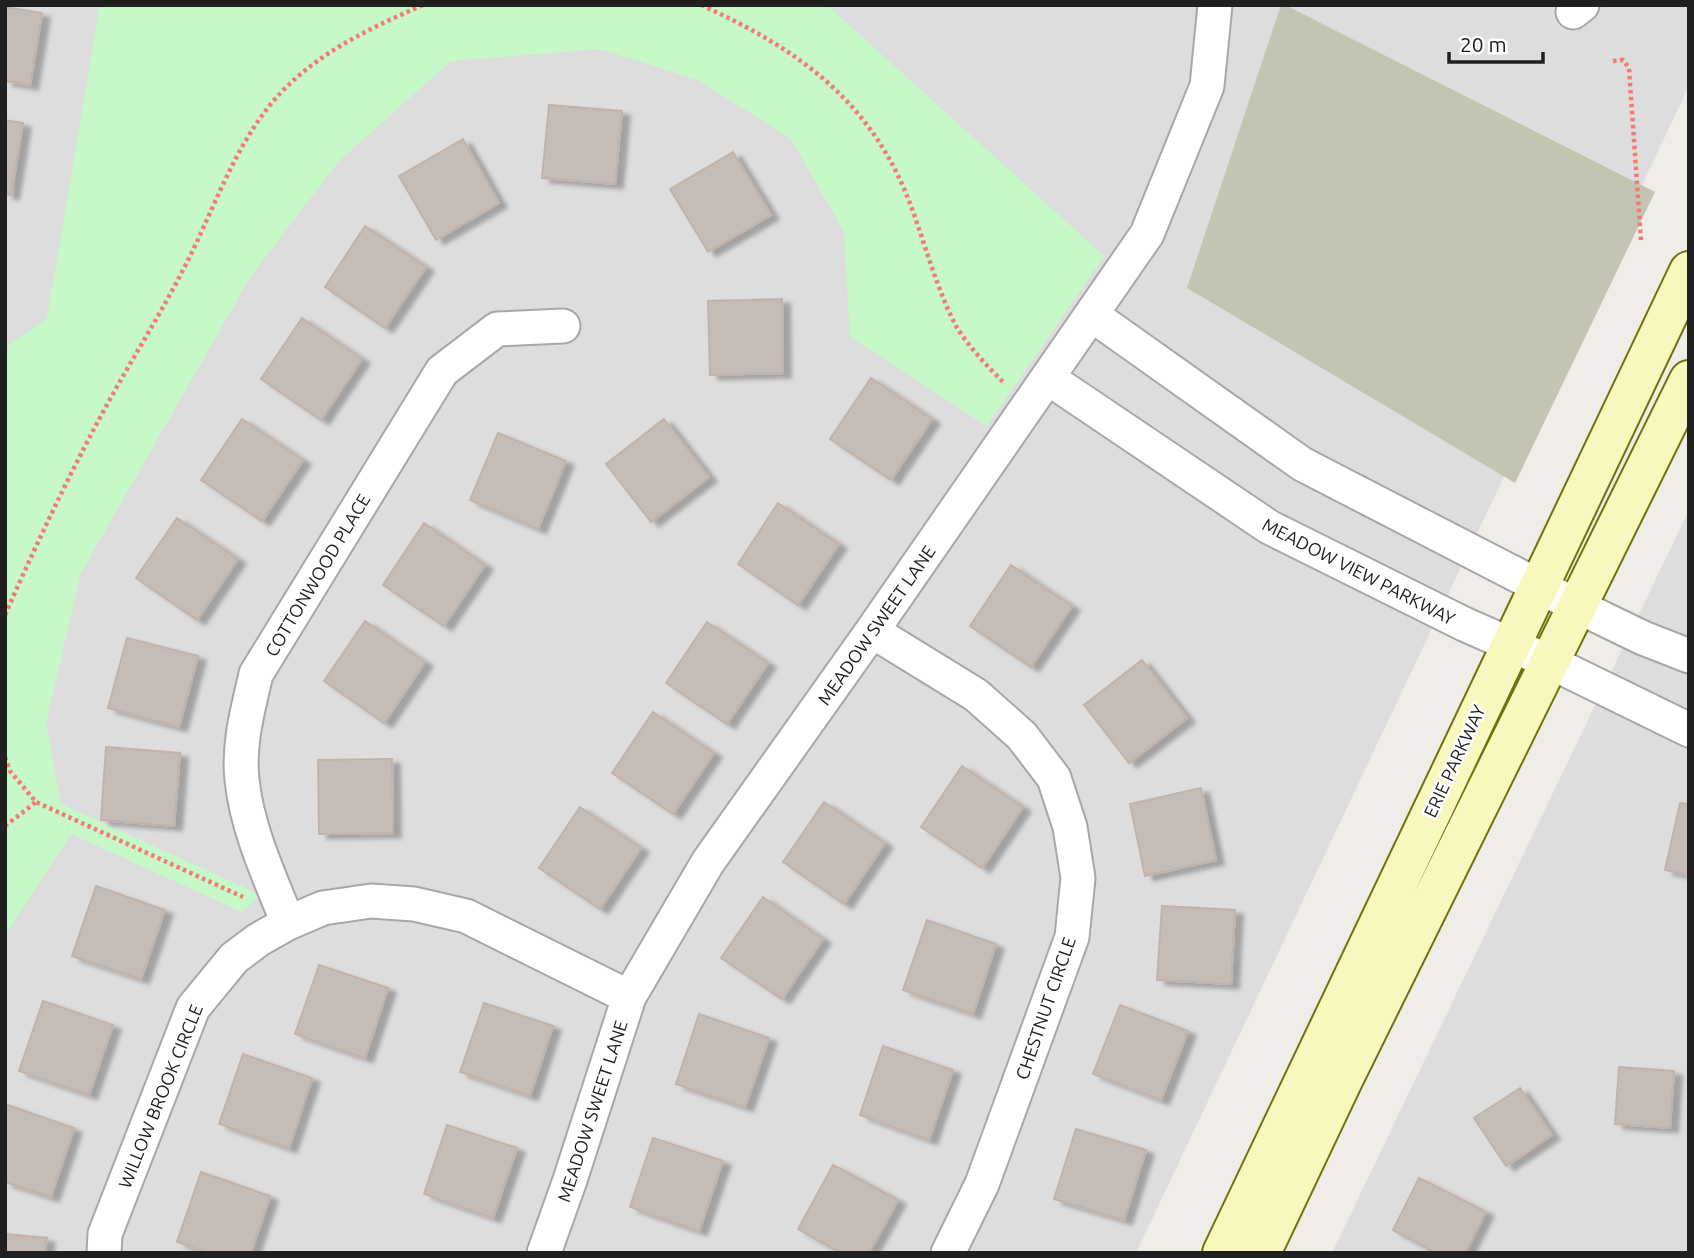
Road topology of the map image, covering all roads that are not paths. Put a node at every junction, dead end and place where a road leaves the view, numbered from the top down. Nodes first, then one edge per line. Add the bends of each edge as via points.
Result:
1 (1215, 5) edge
2 (1689, 271) edge
3 (1092, 315) junction
4 (563, 326) dead end
5 (1048, 378) junction
6 (1689, 380) edge
7 (1538, 585) junction
8 (1577, 606) junction
9 (873, 631) junction
10 (1510, 644) junction
11 (1689, 656) edge
12 (1550, 662) junction
13 (1689, 730) edge
14 (288, 923) junction
15 (629, 997) junction
16 (104, 1253) edge
17 (544, 1253) edge
18 (948, 1253) edge
19 (1222, 1253) edge
20 (1261, 1253) edge

1 - 3 street, MEADOW SWEET LANE via 1207,86 1147,234
2 - 7 main road, ERIE PARKWAY
3 - 5 street, MEADOW SWEET LANE
3 - 7 street via 1302,464
4 - 14 street, COTTONWOOD PLACE via 497,329 442,371 256,674 243,727 242,780 254,834
5 - 9 street, MEADOW SWEET LANE
5 - 10 street, MEADOW VIEW PARKWAY via 1269,527
6 - 8 main road
7 - 8 street
7 - 10 main road, ERIE PARKWAY
8 - 11 street
8 - 12 main road
9 - 15 street, MEADOW SWEET LANE via 708,862
9 - 18 street, CHESTNUT CIRCLE via 976,695 1023,736 1054,778 1070,827 1078,878 1072,937 982,1184
10 - 12 street, MEADOW VIEW PARKWAY
10 - 19 main road, ERIE PARKWAY
12 - 13 street, MEADOW VIEW PARKWAY
12 - 20 main road
14 - 15 street, WILLOW BROOK CIRCLE via 323,908 370,901 414,904 466,916
14 - 16 street, WILLOW BROOK CIRCLE via 234,958 193,1008 105,1234
15 - 17 street, MEADOW SWEET LANE

